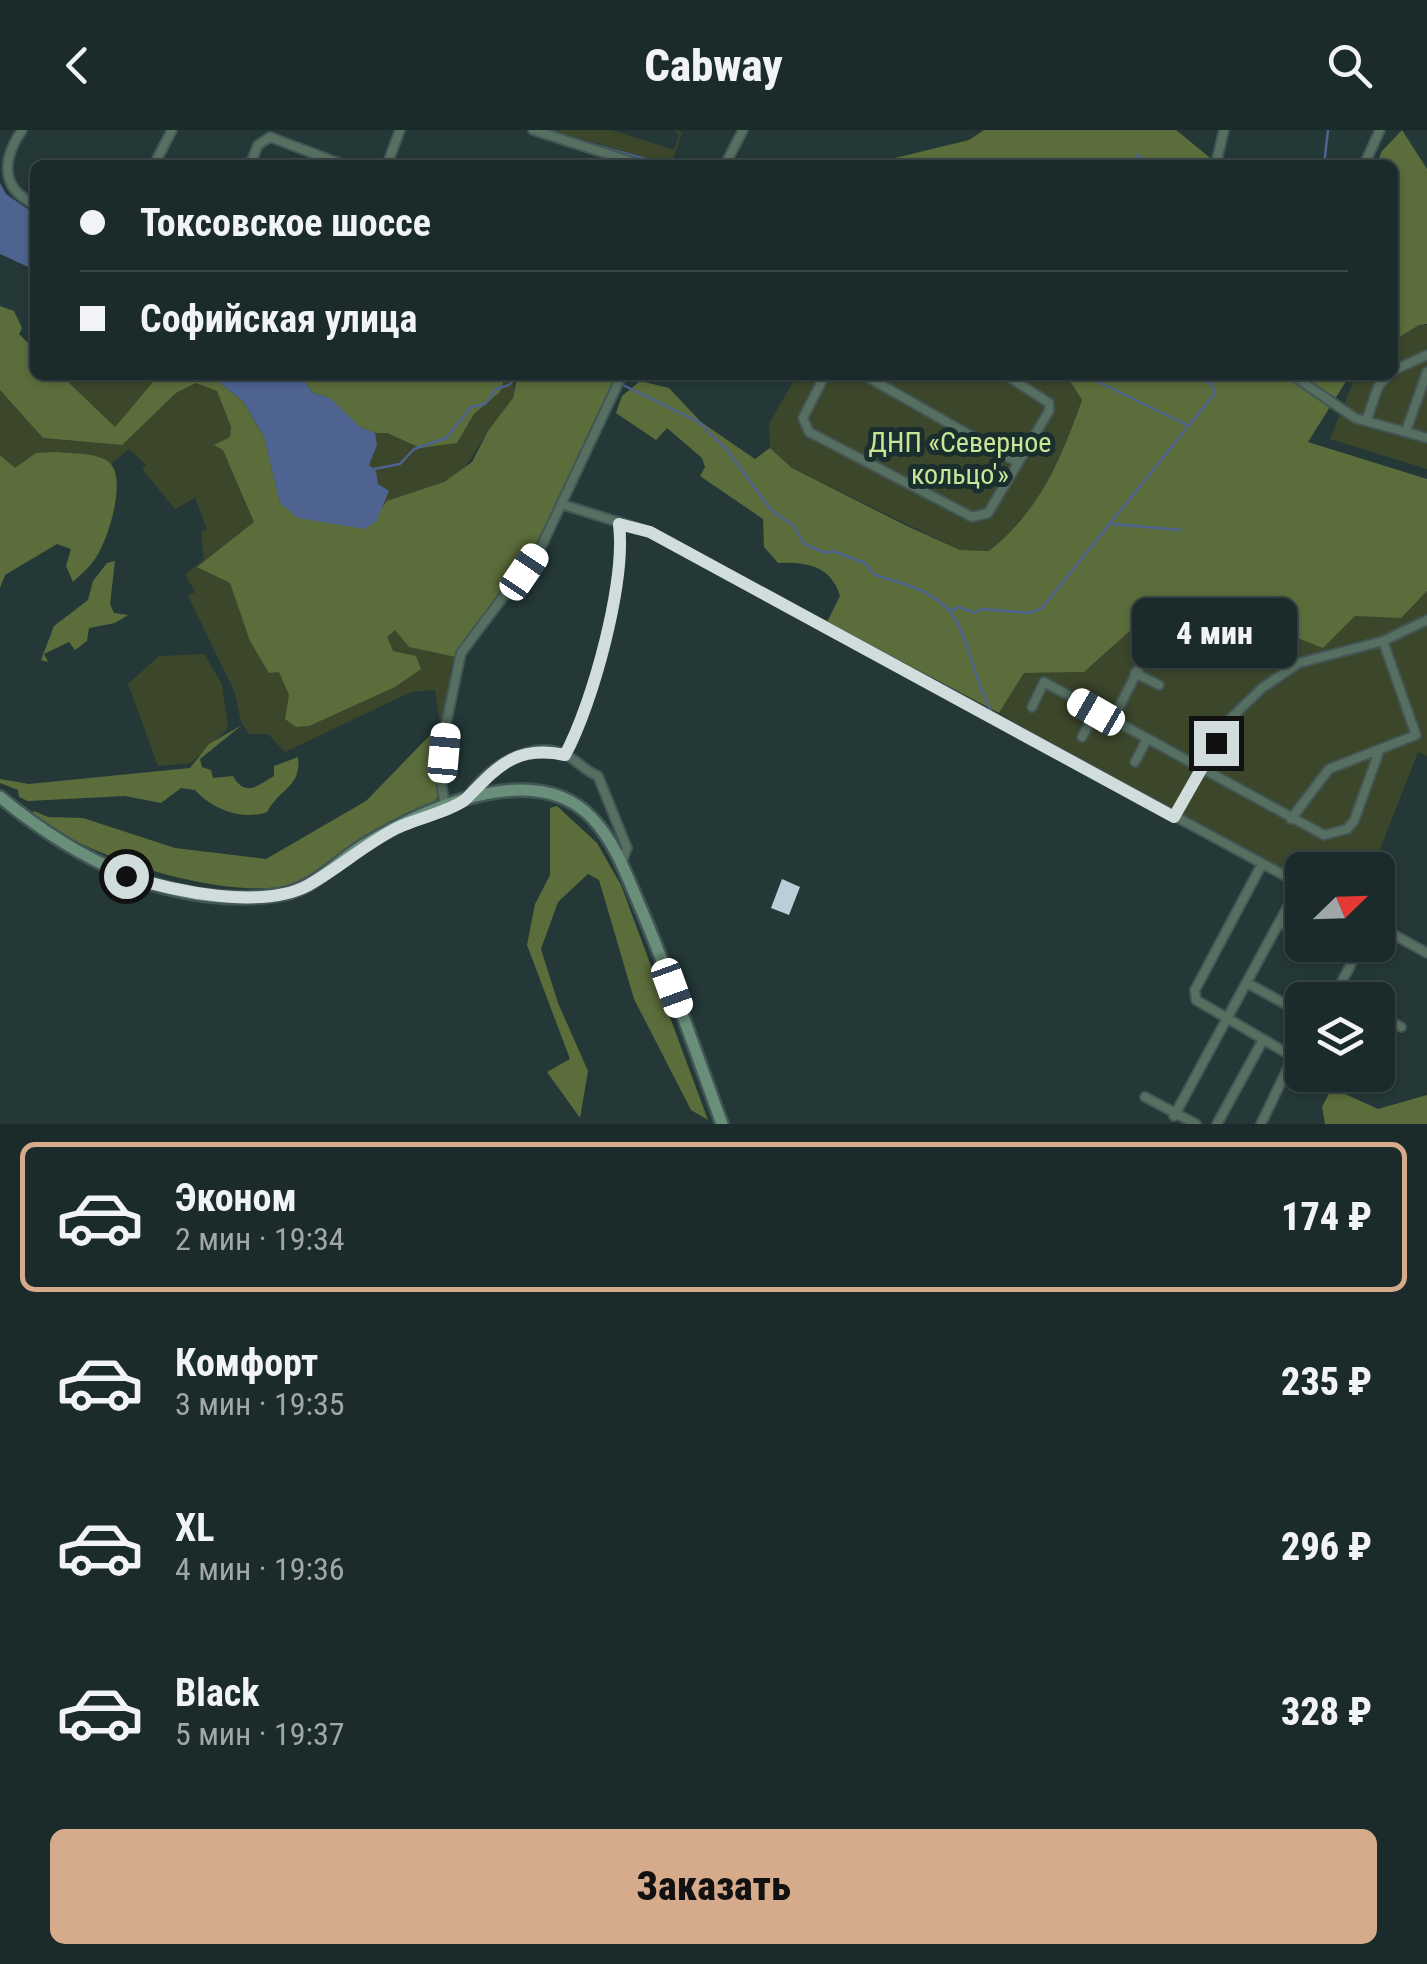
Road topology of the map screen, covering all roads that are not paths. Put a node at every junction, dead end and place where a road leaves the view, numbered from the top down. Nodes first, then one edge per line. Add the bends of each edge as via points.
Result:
1 (22, 130) edge
2 (172, 130) edge
3 (400, 130) edge
4 (533, 130) edge
5 (743, 130) edge
6 (1224, 130) edge
7 (1380, 130) edge
8 (157, 160) edge
9 (252, 160) edge
10 (331, 160) edge
11 (390, 160) edge
12 (626, 160) edge
13 (728, 160) edge
14 (1217, 160) edge
15 (1366, 160) edge
16 (30, 200) edge
17 (1427, 354) edge
18 (1398, 369) edge
19 (1427, 372) edge
20 (620, 380) edge
21 (822, 380) edge
22 (873, 380) edge
23 (1014, 380) edge
24 (1299, 380) edge
25 (1384, 380) edge
26 (1366, 419) junction
27 (1406, 431) junction
28 (1427, 438) edge
29 (1017, 462) junction
30 (564, 504) junction
31 (619, 524) junction
32 (1427, 620) edge
33 (1196, 638) dead end
34 (1383, 640) junction
35 (1135, 672) junction
36 (1159, 684) dead end
37 (1032, 707) dead end
38 (1096, 712) junction
39 (1112, 721) junction
40 (1082, 736) dead end
41 (1411, 740) junction
42 (1146, 741) junction
43 (1427, 742) edge
44 (1380, 749) junction
45 (565, 755) junction
46 (1135, 762) dead end
47 (1200, 769) junction
48 (0, 796) edge
49 (466, 800) junction
50 (445, 808) junction
51 (1174, 817) junction
52 (1292, 819) junction
53 (622, 862) junction
54 (1262, 864) junction
55 (1285, 876) edge
56 (1285, 913) edge
57 (1280, 922) junction
58 (1285, 925) edge
59 (1395, 935) edge
60 (1427, 953) edge
61 (1246, 983) junction
62 (1285, 1004) edge
63 (1227, 1019) junction
64 (1395, 1025) edge
65 (1401, 1028) dead end
66 (1264, 1040) junction
67 (1285, 1052) edge
68 (1285, 1074) edge
69 (1145, 1097) dead end
70 (1175, 1114) junction
71 (722, 1124) edge
72 (1196, 1124) edge
73 (1217, 1124) edge
74 (1261, 1124) edge

1 - 16 street via 4,170 8,185
2 - 8 street
3 - 11 street
4 - 12 street
5 - 13 street
6 - 14 street
7 - 15 street
9 - 10 street via 270,137
17 - 18 street
19 - 27 street
20 - 30 street
21 - 29 street via 803,418 809,432 972,517 988,513
22 - 29 street
23 - 29 street via 1049,403
24 - 26 street via 1341,411
25 - 26 street
26 - 27 street
27 - 28 street
30 - 31 street
30 - 50 street via 542,545 467,642 456,668 441,781
31 - 45 street via 615,587 591,692
31 - 51 street via 650,532
32 - 34 street
33 - 35 street via 1155,637
34 - 41 street via 1414,722
34 - 47 street via 1332,652 1280,675 1232,718
35 - 36 street
35 - 39 street
37 - 38 street via 1044,682
38 - 39 street
38 - 40 street
39 - 42 street
41 - 43 street
41 - 44 street
42 - 46 street
42 - 47 street
44 - 52 street via 1329,769
44 - 52 street via 1347,829 1324,835
45 - 49 street via 526,753 504,763
45 - 53 street via 598,776 627,848
47 - 51 street
47 - 52 street
48 - 50 main road via 58,842 102,866 177,889 248,896 307,886 362,846
49 - 50 main road
49 - 53 main road via 516,788 558,794 589,815
51 - 54 street
53 - 71 main road
54 - 55 street
54 - 63 street via 1194,990 1196,1000
56 - 57 street
57 - 58 street
57 - 61 street
59 - 60 street
61 - 62 street
61 - 63 street
63 - 66 street
63 - 70 street
64 - 65 street
66 - 67 street
66 - 73 street
68 - 74 street
69 - 70 street
70 - 72 street

